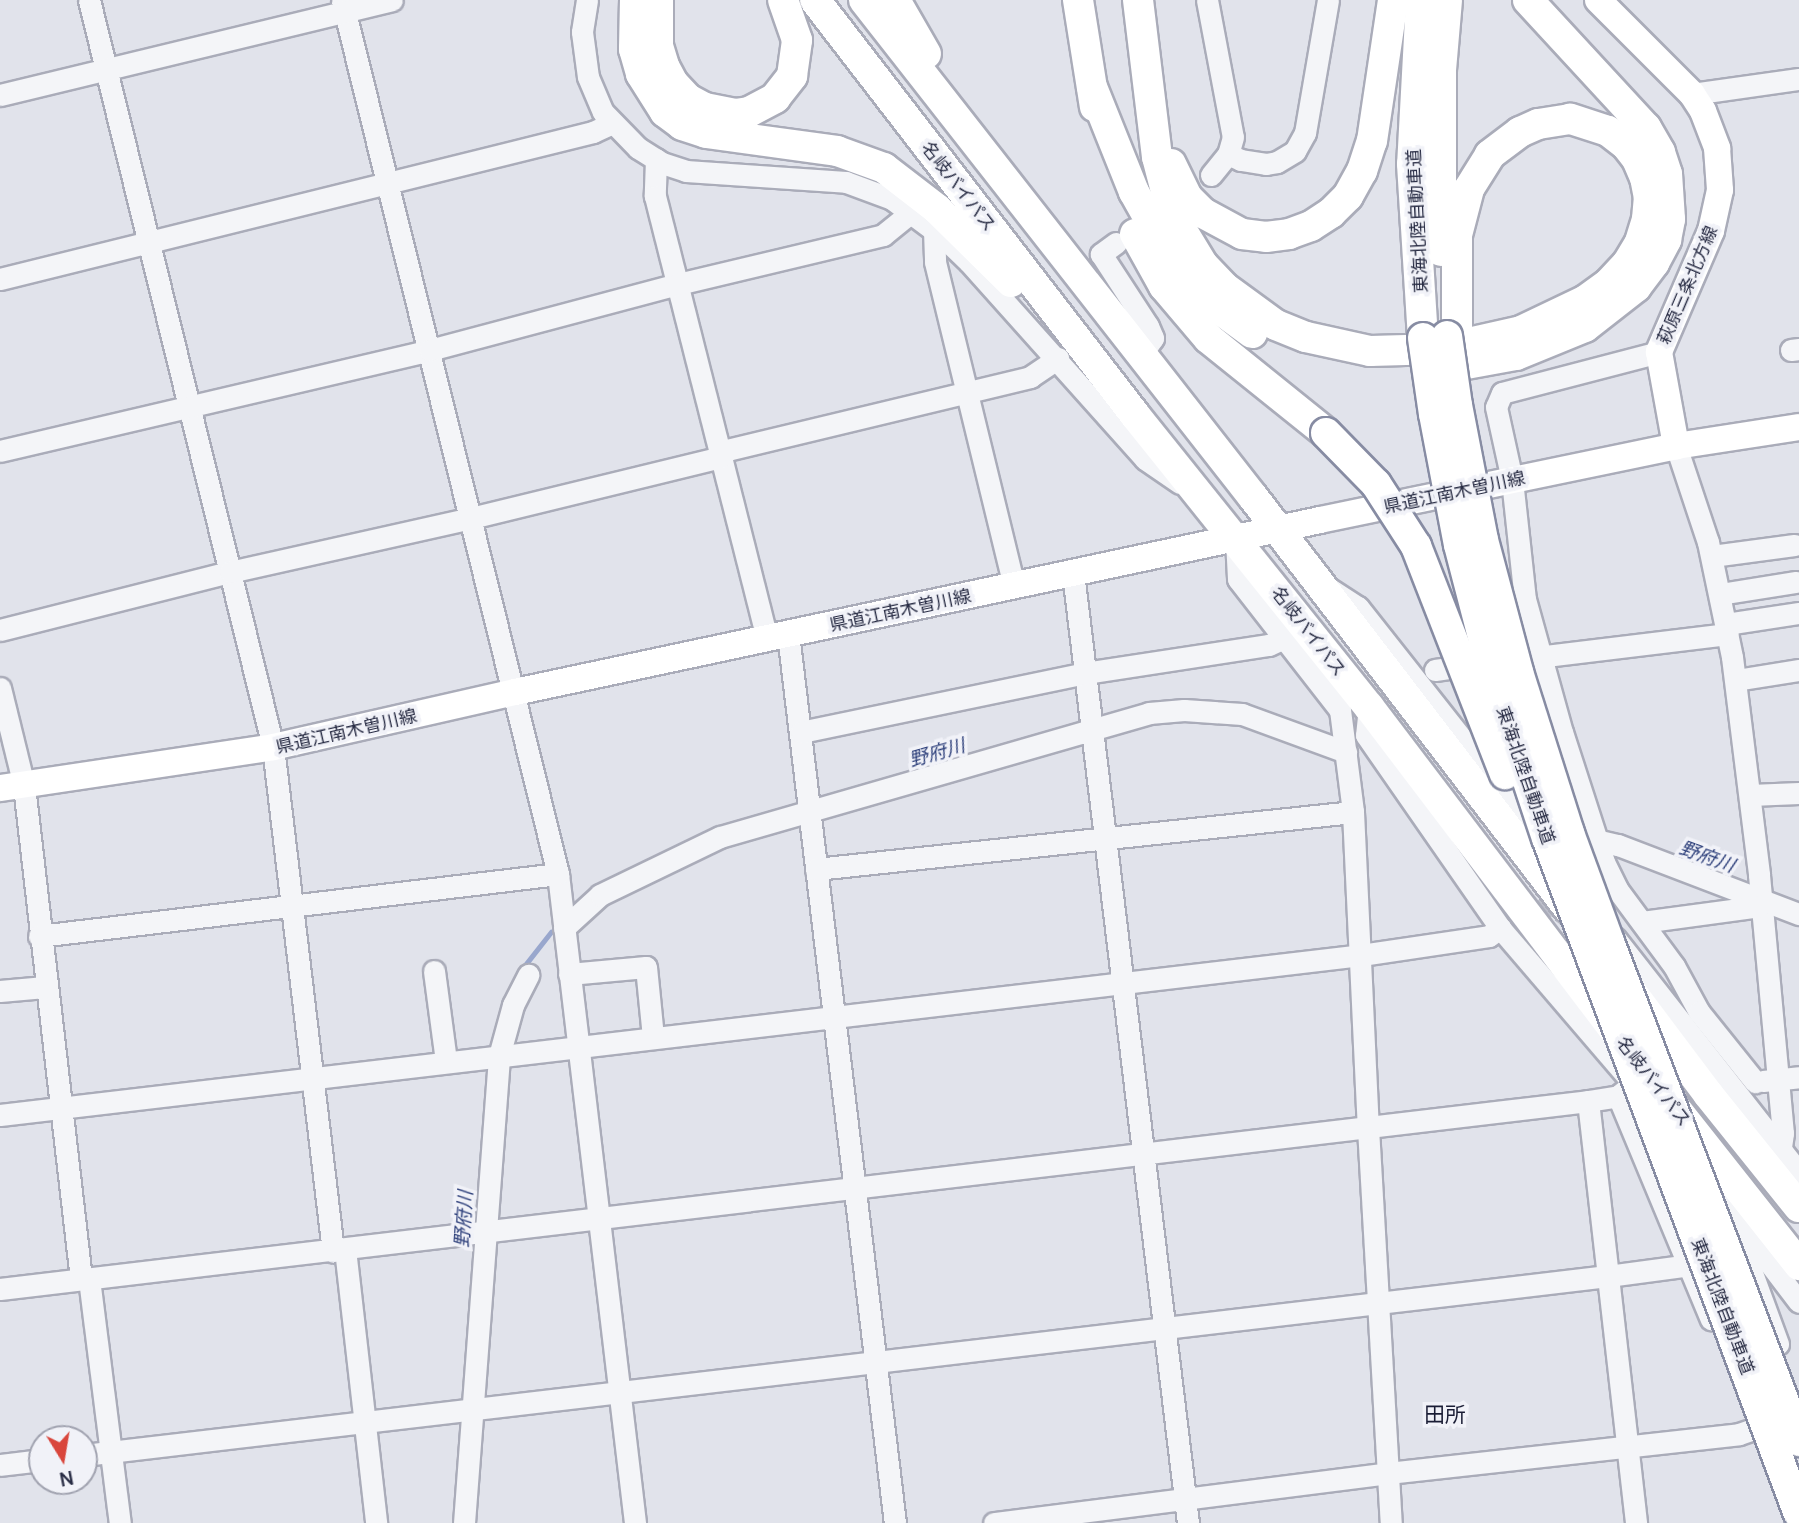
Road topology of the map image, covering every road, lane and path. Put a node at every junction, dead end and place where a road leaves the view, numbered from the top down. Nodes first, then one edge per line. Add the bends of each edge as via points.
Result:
1 (89, 0) edge
2 (391, 0) edge
3 (587, 0) edge
4 (635, 0) edge
5 (658, 0) edge
6 (783, 0) edge
7 (815, 0) edge
8 (864, 0) edge
9 (895, 0) edge
10 (1078, 0) edge
11 (1138, 0) edge
12 (1207, 0) edge
13 (1328, 0) edge
14 (1393, 0) edge
15 (1421, 0) edge
16 (1447, 0) edge
17 (1528, 0) edge
18 (1603, 2) edge
19 (343, 5) edge
20 (105, 68) junction
21 (1149, 79) junction
22 (1799, 79) edge
23 (1092, 87) junction
24 (1692, 94) junction
25 (0, 95) edge
26 (612, 124) junction
27 (1228, 154) junction
28 (656, 159) junction
29 (1212, 175) dead end
30 (389, 183) junction
31 (911, 212) junction
32 (934, 230) junction
33 (148, 242) junction
34 (1116, 243) dead end
35 (0, 279) edge
36 (678, 284) junction
37 (1093, 293) junction
38 (1443, 336) junction
39 (430, 351) junction
40 (1659, 352) junction
41 (1142, 355) junction
42 (1058, 358) junction
43 (967, 391) junction
44 (188, 405) junction
45 (1135, 415) junction
46 (1799, 427) edge
47 (1676, 446) junction
48 (0, 451) edge
49 (721, 457) junction
50 (1512, 480) junction
51 (1208, 503) junction
52 (471, 518) junction
53 (1277, 529) junction
54 (1236, 538) junction
55 (1794, 545) dead end
56 (1712, 556) junction
57 (230, 572) junction
58 (1073, 573) junction
59 (1314, 579) junction
60 (1796, 582) dead end
61 (1014, 585) junction
62 (1720, 594) junction
63 (1799, 613) edge
64 (1727, 629) junction
65 (0, 630) edge
66 (778, 636) junction
67 (1284, 638) junction
68 (1542, 657) junction
69 (1435, 670) dead end
70 (1799, 670) edge
71 (1085, 673) junction
72 (1735, 680) junction
73 (0, 688) edge
74 (514, 692) junction
75 (1368, 707) junction
76 (1091, 724) junction
77 (801, 732) junction
78 (273, 747) junction
79 (1346, 752) junction
80 (12, 787) edge
81 (1799, 793) edge
82 (1750, 795) junction
83 (809, 805) junction
84 (1353, 812) junction
85 (1104, 836) junction
86 (1593, 842) junction
87 (816, 869) junction
88 (558, 874) junction
89 (1759, 894) junction
90 (290, 906) junction
91 (1799, 914) edge
92 (1642, 922) junction
93 (564, 929) junction
94 (1507, 932) junction
95 (39, 936) junction
96 (1361, 955) junction
97 (434, 971) dead end
98 (569, 974) junction
99 (528, 975) dead end
100 (1121, 981) junction
101 (45, 987) junction
102 (0, 991) edge
103 (834, 1014) junction
104 (653, 1037) junction
105 (578, 1046) junction
106 (493, 1056) junction
107 (446, 1061) junction
108 (313, 1077) junction
109 (1799, 1077) edge
110 (1776, 1080) junction
111 (1745, 1087) junction
112 (1625, 1090) junction
113 (1588, 1101) junction
114 (60, 1107) junction
115 (0, 1115) edge
116 (1368, 1128) junction
117 (1665, 1147) junction
118 (1781, 1148) junction
119 (1143, 1155) junction
120 (1799, 1172) edge
121 (855, 1189) junction
122 (1799, 1207) edge
123 (599, 1219) junction
124 (481, 1233) junction
125 (1748, 1247) junction
126 (339, 1250) junction
127 (1690, 1265) junction
128 (1799, 1265) edge
129 (1608, 1276) junction
130 (85, 1279) junction
131 (0, 1289) edge
132 (1378, 1302) junction
133 (1799, 1302) edge
134 (1163, 1328) junction
135 (876, 1363) junction
136 (619, 1394) junction
137 (1799, 1402) edge
138 (468, 1411) junction
139 (1799, 1413) edge
140 (364, 1422) junction
141 (1755, 1429) junction
142 (1799, 1441) edge
143 (1630, 1448) junction
144 (111, 1452) junction
145 (98, 1453) edge
146 (28, 1462) edge
147 (0, 1465) edge
148 (1388, 1473) junction
149 (1185, 1500) junction
150 (1799, 1514) edge
151 (1052, 1520) edge
152 (120, 1523) edge
153 (376, 1523) edge
154 (464, 1523) edge
155 (635, 1523) edge
156 (895, 1523) edge
157 (993, 1523) edge
158 (1188, 1523) edge
159 (1391, 1523) edge
160 (1636, 1523) edge
161 (1790, 1523) edge

1 - 20 street
2 - 19 street
3 - 26 street via 582,32 587,77
4 - 45 highway via 635,49 641,74 665,112 682,125 706,133 836,151 884,168 975,243
5 - 6 highway via 658,46 673,83 705,108 735,114 775,99 792,76 797,40
7 - 45 highway, 名岐バイパス
8 - 37 highway, 名岐バイパス
9 - 37 highway via 919,44
10 - 23 highway
11 - 21 highway
12 - 27 street via 1233,124
13 - 27 street via 1304,133 1295,151 1266,164
14 - 21 highway via 1378,111 1362,171 1348,196 1331,213 1289,234 1242,234 1203,213 1187,197 1168,155
15 - 38 highway, 東海北陸自動車道 via 1412,164
16 - 38 highway, 東海北陸自動車道 via 1438,161
17 - 23 highway via 1646,128 1667,174 1670,219 1654,263 1614,307 1552,343 1486,363 1445,370 1373,372 1301,356 1242,327 1190,281 1158,236 1129,181
18 - 24 main road, 萩原三条北方線
19 - 20 street
19 - 30 street
20 - 25 street
20 - 33 street
21 - 38 highway via 1164,187 1172,214 1203,265 1248,307 1276,325 1337,346 1370,351 1442,349 1508,334 1554,317 1609,283 1627,264 1647,219 1645,178 1626,145 1608,131 1570,119 1520,132 1490,155 1462,208
22 - 24 street
23 - 117 highway, bridge via 1115,184 1164,286 1217,346 1326,433 1376,484 1416,546 1532,848
24 - 40 main road, 萩原三条北方線 via 1711,128 1720,190 1711,231
26 - 28 street
26 - 30 street
27 - 29 street
28 - 31 street via 707,174 846,182 892,199
28 - 36 street via 655,196
30 - 33 street
30 - 39 street
31 - 32 street
31 - 36 street via 883,235
32 - 42 street
32 - 43 street via 935,262
33 - 35 street
33 - 44 street
34 - 41 street via 1101,254 1153,338
36 - 39 street
36 - 49 street
37 - 41 highway, 名岐バイパス
38 - 117 highway, 東海北陸自動車道, bridge via 1453,518 1494,679 1547,838
38 - 142 highway, 東海北陸自動車道, bridge via 1501,607 1569,833
39 - 44 street
39 - 52 street
40 - 47 main road, 萩原三条北方線
40 - 50 street via 1503,393 1496,407
41 - 53 highway, 名岐バイパス
42 - 43 street via 1030,376
42 - 51 street via 1145,458
43 - 49 street via 727,450
43 - 61 street
44 - 48 street
44 - 57 street
45 - 51 highway, 名岐バイパス
46 - 47 main road, 県道江南木曽川線
47 - 50 main road, 県道江南木曽川線
47 - 56 street
49 - 52 street
49 - 66 street
50 - 53 main road, 県道江南木曽川線
50 - 68 street via 1525,599
51 - 54 highway, 名岐バイパス
52 - 57 street
52 - 74 street
53 - 54 main road, 県道江南木曽川線
53 - 59 highway, 名岐バイパス
54 - 58 main road, 県道江南木曽川線
54 - 67 street via 1238,579
54 - 75 highway, 名岐バイパス
55 - 56 street
56 - 62 street
57 - 65 street
57 - 78 street
58 - 61 main road, 県道江南木曽川線
58 - 71 street
59 - 111 street via 1358,607 1486,766 1640,972
59 - 122 highway, 名岐バイパス via 1707,1094
60 - 62 street
61 - 66 main road, 県道江南木曽川線
62 - 64 street
63 - 64 street
64 - 68 street
64 - 72 street
66 - 74 main road, 県道江南木曽川線
66 - 77 street
67 - 71 street via 1269,645
67 - 79 street via 1340,710
68 - 69 street
68 - 86 street
70 - 72 street
71 - 76 street
71 - 77 street
72 - 82 street
73 - 80 street
74 - 78 main road, 県道江南木曽川線
74 - 88 street
75 - 94 street via 1366,735
75 - 128 highway, 名岐バイパス
76 - 79 street via 1149,713 1215,711 1253,718
76 - 83 street
76 - 85 street
77 - 83 street
78 - 80 main road, 県道江南木曽川線
78 - 90 street
79 - 84 street
80 - 95 street
81 - 82 street
82 - 89 street
83 - 87 street
83 - 93 street via 688,850 600,895
84 - 85 street
84 - 96 street
85 - 87 street
85 - 100 street
86 - 89 street
86 - 92 street via 1617,890
87 - 103 street
88 - 90 street
88 - 93 street
89 - 91 street
89 - 92 street
89 - 110 street
90 - 95 street
90 - 108 street
92 - 111 street via 1675,966
93 - 98 street
94 - 96 street
94 - 112 street
95 - 101 street
96 - 100 street
96 - 116 street
97 - 107 street
98 - 104 street via 646,967
98 - 105 street
99 - 106 street
100 - 103 street
100 - 119 street
101 - 102 street
101 - 114 street
103 - 104 street
103 - 121 street
104 - 105 street
105 - 106 street
105 - 123 street
106 - 107 street
106 - 124 street
107 - 108 street
108 - 114 street
108 - 126 street
109 - 110 street
110 - 111 street
110 - 118 street
111 - 118 street
112 - 113 street
112 - 125 street
112 - 127 street via 1650,1178
113 - 116 street
113 - 129 street
114 - 115 street
114 - 130 street
116 - 119 street
116 - 132 street
117 - 150 highway, 東海北陸自動車道, bridge
118 - 120 street
119 - 121 street
119 - 134 street
121 - 123 street
121 - 135 street
123 - 124 street
123 - 136 street
124 - 126 street
124 - 138 street
125 - 127 street
125 - 133 street
125 - 137 street
126 - 130 street
126 - 140 street
127 - 129 street
127 - 141 street
129 - 132 street
129 - 143 street
130 - 131 street
130 - 144 street
132 - 134 street
132 - 148 street
134 - 135 street
134 - 149 street
135 - 136 street
135 - 156 street
136 - 138 street
136 - 155 street
138 - 140 street
138 - 154 street
139 - 141 street
140 - 144 street
140 - 153 street
141 - 143 street
141 - 161 street
143 - 148 street
143 - 160 street
144 - 145 street
144 - 152 street
146 - 147 street
148 - 149 street
148 - 159 street
149 - 151 street
149 - 158 street
151 - 157 street

